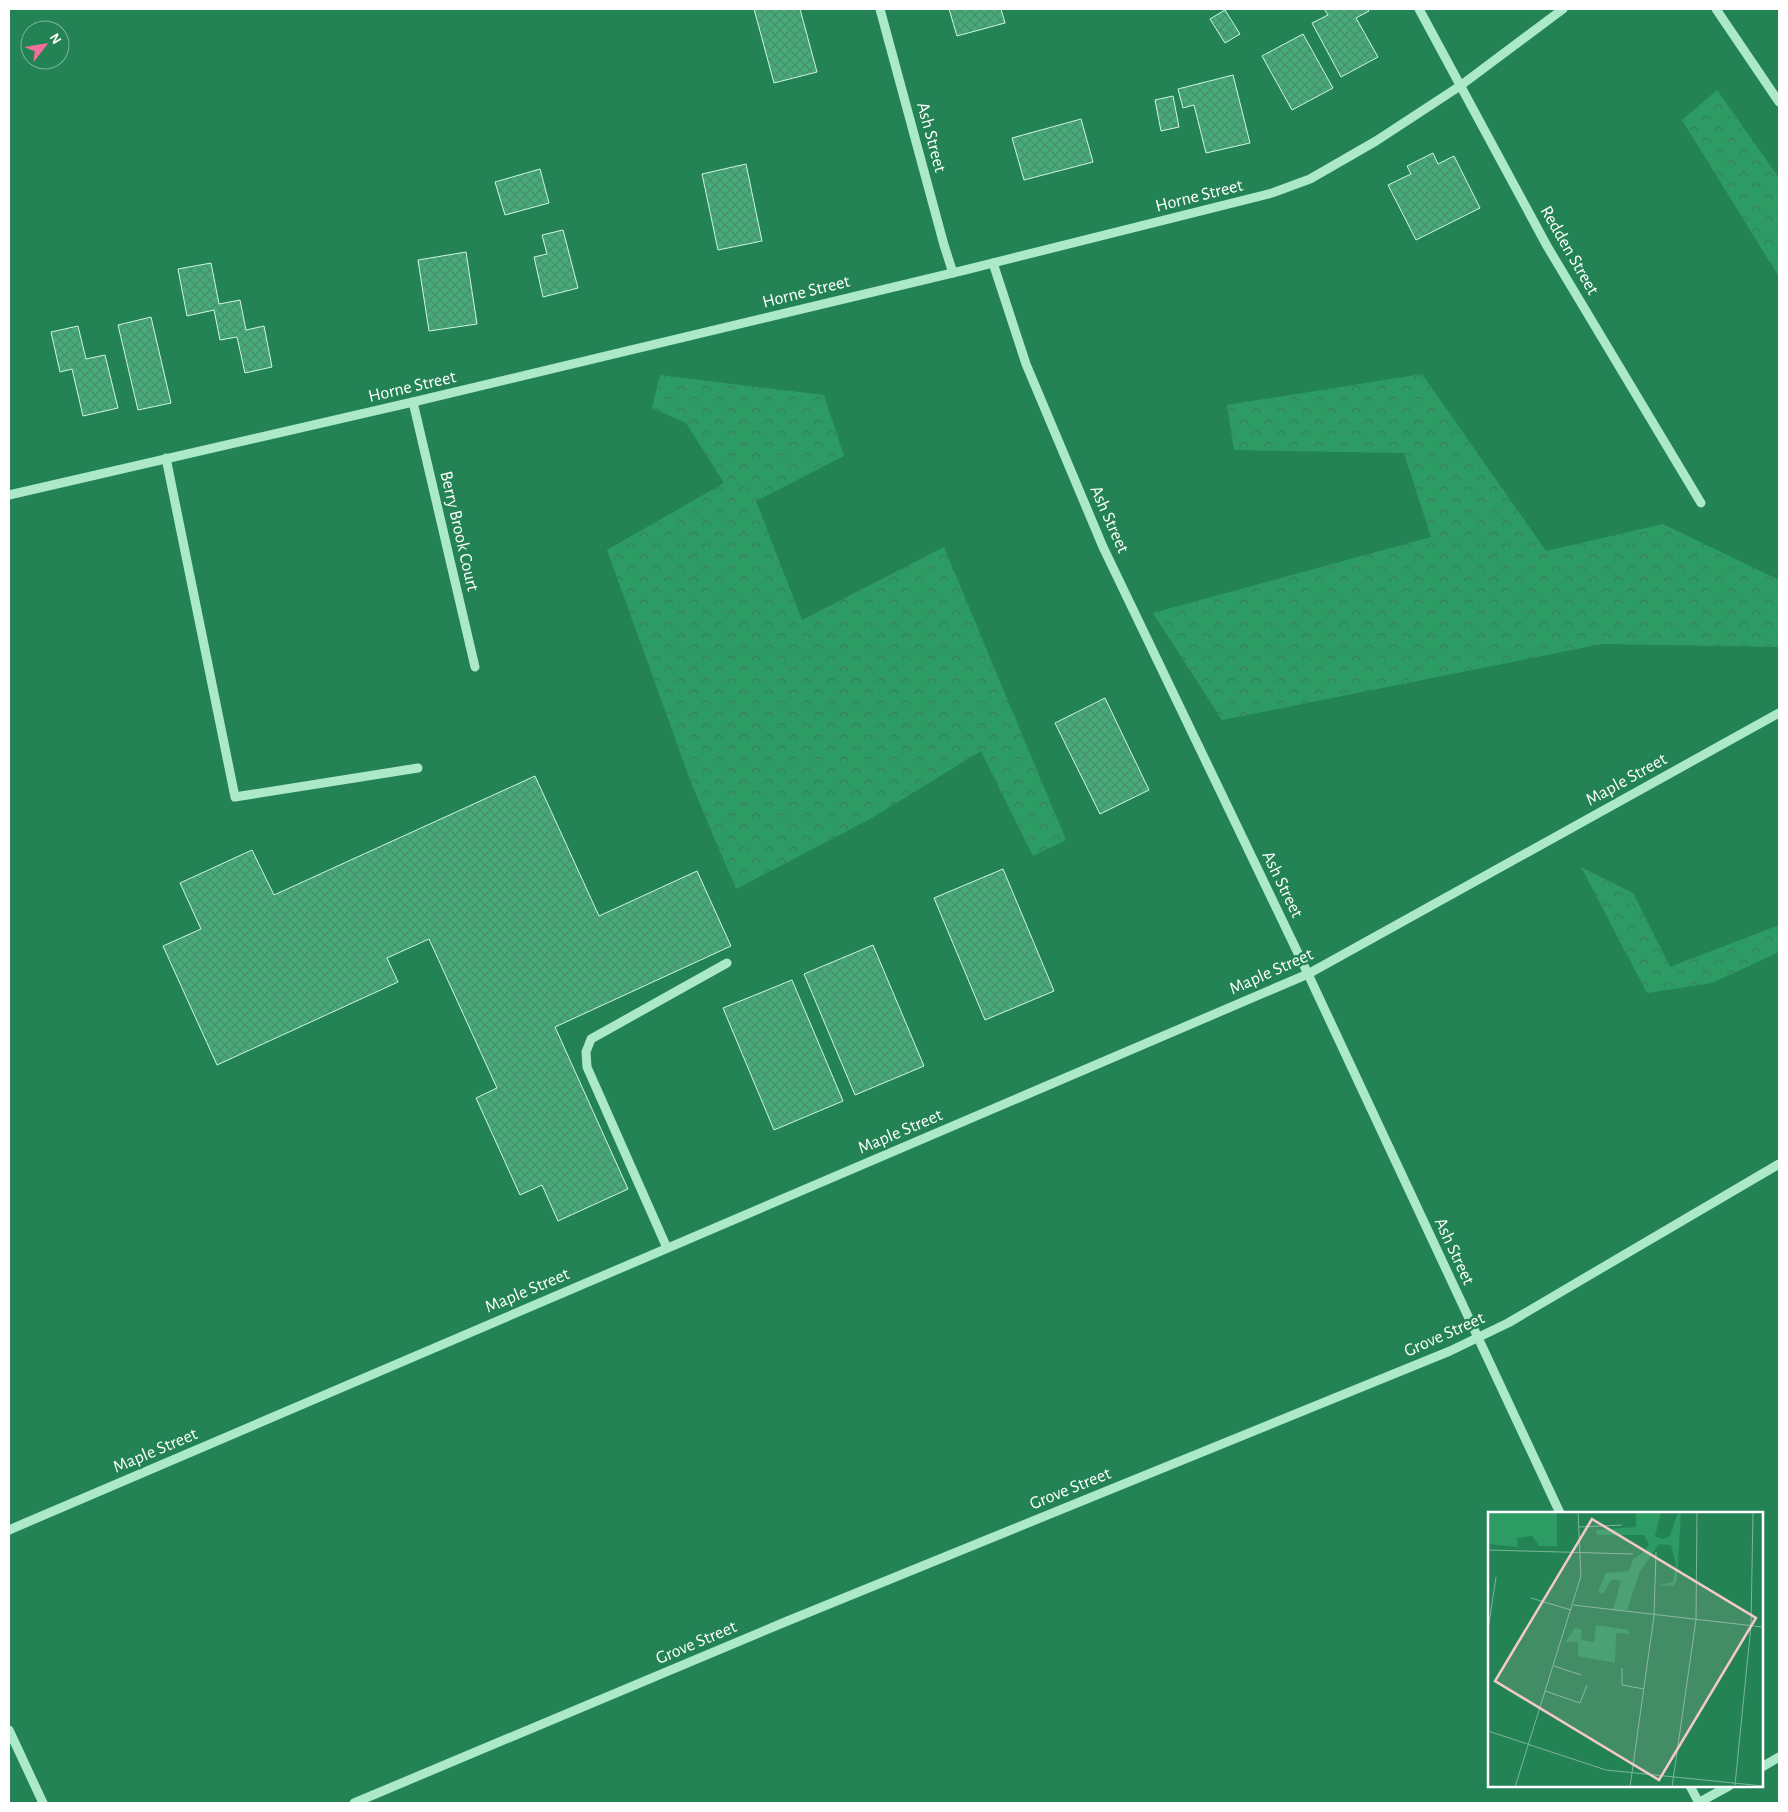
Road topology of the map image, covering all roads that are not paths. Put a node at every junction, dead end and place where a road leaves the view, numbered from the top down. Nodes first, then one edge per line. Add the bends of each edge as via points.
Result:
1 (880, 9) edge
2 (1420, 9) edge
3 (1563, 9) edge
4 (1716, 9) edge
5 (1460, 86) junction
6 (1779, 102) edge
7 (993, 263) junction
8 (953, 272) junction
9 (413, 402) junction
10 (166, 458) junction
11 (9, 495) edge
12 (1700, 503) dead end
13 (475, 667) dead end
14 (1779, 713) edge
15 (418, 768) dead end
16 (727, 963) dead end
17 (1308, 974) junction
18 (1779, 1164) edge
19 (668, 1248) junction
20 (1477, 1338) junction
21 (1560, 1512) edge
22 (9, 1530) edge
23 (9, 1730) edge
24 (1779, 1757) edge
25 (1763, 1766) edge
26 (1690, 1787) edge
27 (1727, 1787) edge
28 (43, 1803) edge
29 (354, 1803) edge
30 (1698, 1803) edge

1 - 8 street, Ash Street
2 - 5 street, Redden Street
3 - 5 street, Horne Street
4 - 6 street
5 - 7 street, Horne Street via 1310,179 1272,193
5 - 12 street, Redden Street via 1547,246
7 - 8 street, Horne Street
7 - 17 street, Ash Street via 1026,364 1103,547
8 - 9 street, Horne Street
9 - 10 street, Horne Street
9 - 13 street, Berry Brook Court
10 - 11 street, Horne Street
10 - 15 street via 235,797
14 - 17 street, Maple Street
16 - 19 street via 591,1039 586,1052 587,1067
17 - 19 street, Maple Street
17 - 20 street, Ash Street
18 - 20 street, Grove Street
19 - 22 street, Maple Street
20 - 21 street, Ash Street
20 - 29 street, Grove Street
23 - 28 street
24 - 25 street
26 - 30 street
27 - 30 street

